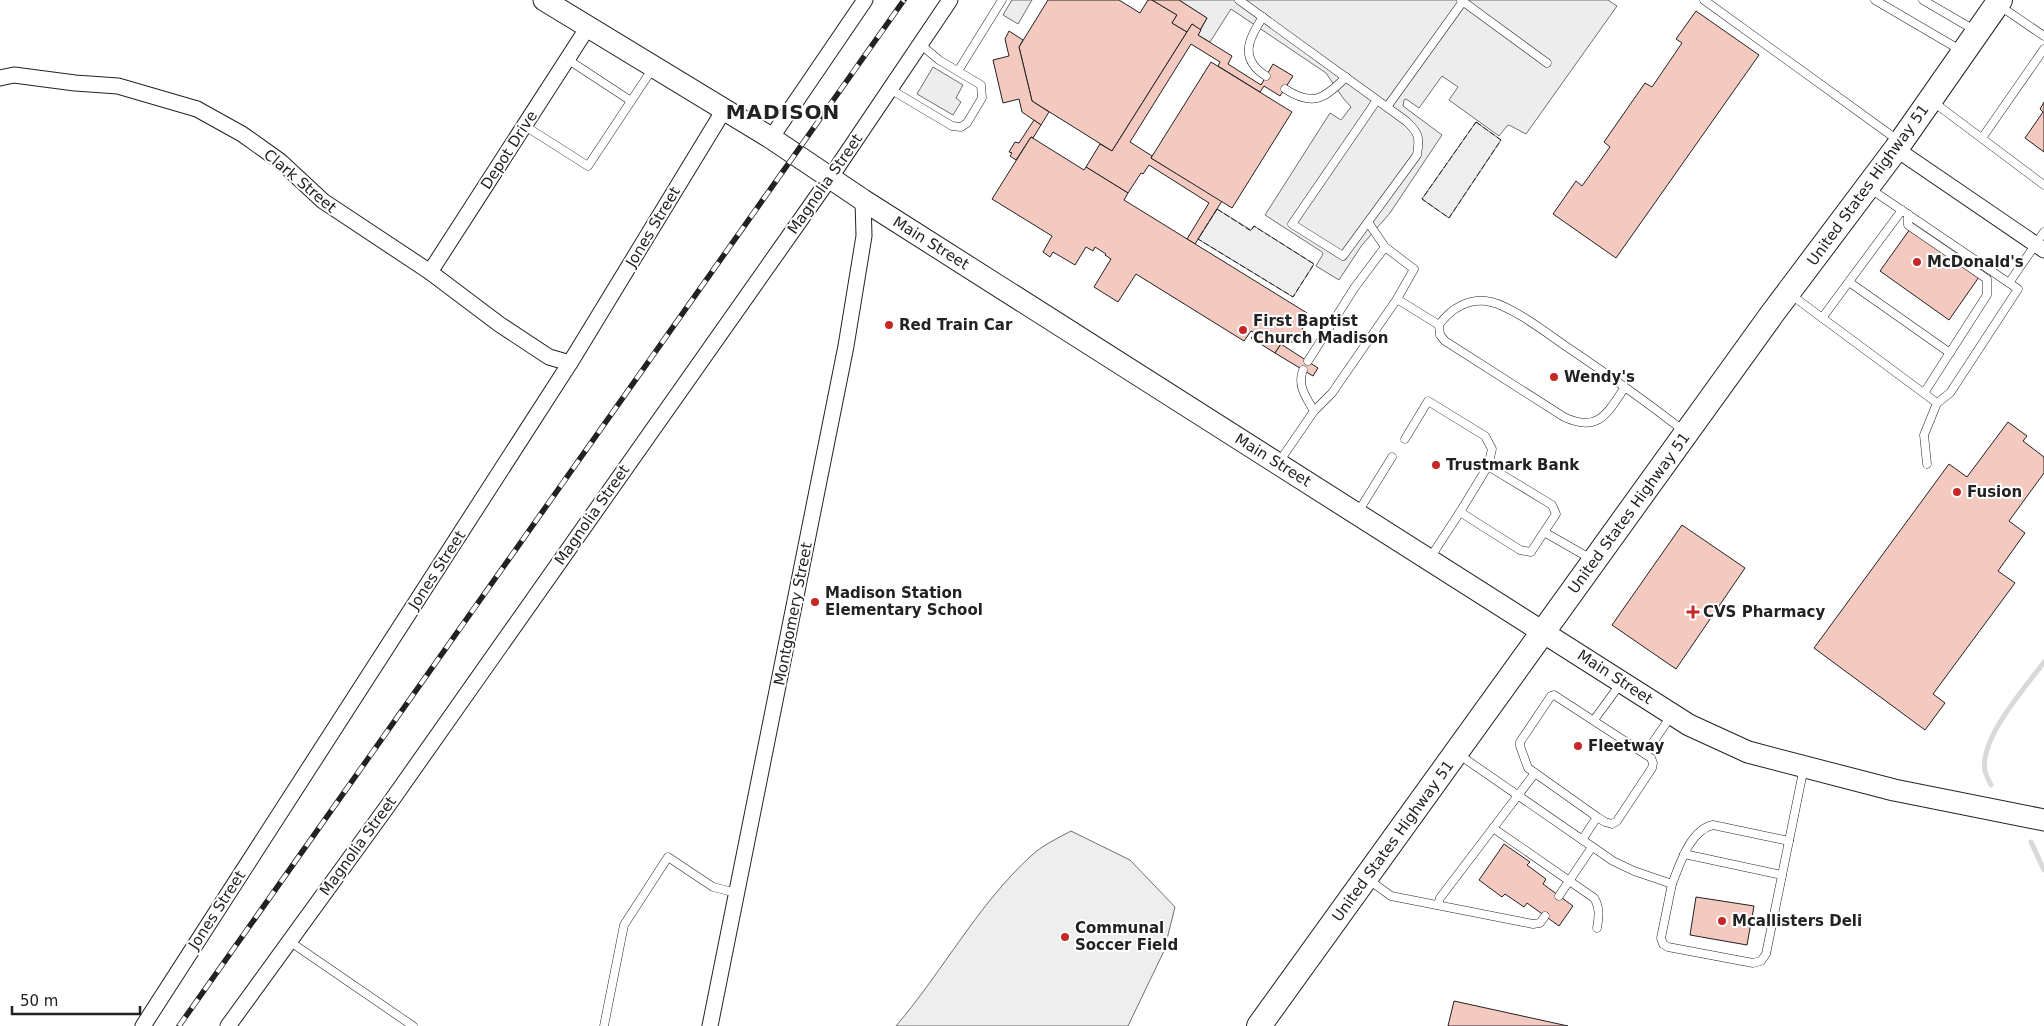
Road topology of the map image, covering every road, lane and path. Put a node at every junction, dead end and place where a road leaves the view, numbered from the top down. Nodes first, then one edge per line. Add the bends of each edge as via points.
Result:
1 (544, 0) edge
2 (865, 0) edge
3 (950, 0) edge
4 (1002, 0) edge
5 (1239, 0) edge
6 (1462, 0) edge
7 (1704, 0) edge
8 (1875, 0) edge
9 (1923, 0) edge
10 (1999, 2) edge
11 (1263, 17) junction
12 (588, 27) junction
13 (1978, 32) junction
14 (2044, 36) edge
15 (920, 44) junction
16 (2044, 50) edge
17 (1964, 52) junction
18 (567, 59) junction
19 (1547, 63) dead end
20 (653, 67) junction
21 (958, 71) junction
22 (1266, 76) dead end
23 (1346, 77) junction
24 (0, 78) edge
25 (890, 89) junction
26 (1285, 89) dead end
27 (1377, 100) junction
28 (1930, 100) junction
29 (631, 101) junction
30 (1387, 107) junction
31 (724, 110) junction
32 (525, 126) junction
33 (770, 138) junction
34 (1982, 138) junction
35 (1898, 145) junction
36 (830, 178) junction
37 (2044, 184) edge
38 (1868, 187) junction
39 (863, 200) junction
40 (1905, 212) junction
41 (1368, 222) junction
42 (2041, 242) edge
43 (1385, 247) junction
44 (430, 272) junction
45 (1849, 282) junction
46 (2009, 283) junction
47 (1788, 293) junction
48 (1397, 299) junction
49 (1822, 318) junction
50 (1439, 325) junction
51 (1950, 353) junction
52 (1308, 361) dead end
53 (570, 363) junction
54 (1302, 370) dead end
55 (1625, 387) junction
56 (1924, 393) junction
57 (1937, 402) junction
58 (1314, 411) junction
59 (1687, 433) junction
60 (1405, 438) dead end
61 (1392, 457) dead end
62 (1278, 464) junction
63 (1927, 464) dead end
64 (1488, 466) junction
65 (1460, 512) junction
66 (1357, 514) junction
67 (1544, 532) junction
68 (1429, 559) junction
69 (1594, 561) junction
70 (1544, 632) junction
71 (1622, 682) junction
72 (1672, 714) junction
73 (1594, 720) junction
74 (1457, 753) junction
75 (1645, 754) junction
76 (1804, 767) junction
77 (1534, 773) junction
78 (1518, 795) junction
79 (1598, 817) junction
80 (2044, 820) edge
81 (1493, 828) junction
82 (1582, 840) junction
83 (1789, 841) junction
84 (1592, 847) junction
85 (1684, 854) junction
86 (1782, 875) junction
87 (1366, 878) junction
88 (1569, 881) junction
89 (1672, 884) junction
90 (737, 893) junction
91 (1558, 896) dead end
92 (1438, 905) junction
93 (1545, 916) dead end
94 (1597, 928) dead end
95 (289, 941) junction
96 (143, 1026) edge
97 (228, 1026) edge
98 (412, 1026) edge
99 (604, 1026) edge
100 (710, 1026) edge
101 (1259, 1026) edge

1 - 12 street, Main Street
2 - 33 street
3 - 15 street, Magnolia Street
4 - 21 lane
5 - 11 lane
6 - 19 lane
6 - 30 lane
7 - 35 lane
8 - 17 lane
9 - 13 lane
10 - 13 main road, United States Highway 51
10 - 14 lane
11 - 22 lane via 1248,45 1250,60
11 - 23 lane
12 - 18 street, Depot Drive
12 - 20 street, Main Street
13 - 17 main road, United States Highway 51
15 - 21 lane
15 - 25 street, Magnolia Street
16 - 34 lane
17 - 28 main road, United States Highway 51
18 - 29 lane
18 - 32 street, Depot Drive
20 - 29 lane
20 - 31 street, Main Street
21 - 25 lane via 981,84 983,92 967,123 961,128 952,126
23 - 26 lane via 1323,97 1310,100
23 - 27 lane
24 - 44 street, Clark Street via 14,75 118,86 197,109 242,134 280,161 323,201
25 - 36 street, Magnolia Street
27 - 30 lane
27 - 41 lane via 1292,224 1343,256
28 - 34 lane
28 - 35 main road, United States Highway 51
29 - 32 lane via 588,166
30 - 41 lane via 1417,131 1419,143 1417,155
31 - 33 street, Main Street
31 - 53 street, Jones Street
32 - 44 street, Depot Drive
33 - 36 street, Main Street
34 - 37 lane
35 - 38 main road, United States Highway 51
35 - 42 street
36 - 39 street, Main Street
36 - 95 street, Magnolia Street
38 - 40 lane
38 - 47 main road, United States Highway 51
39 - 62 street, Main Street
39 - 90 street, Montgomery Street via 864,236 846,346
40 - 45 lane
40 - 46 lane
40 - 51 lane via 1908,225 1987,279 1987,295
41 - 43 lane
42 - 46 lane
43 - 48 lane via 1414,269
43 - 52 lane
44 - 53 street, Clark Street via 549,357
45 - 49 lane
45 - 51 lane
46 - 57 lane via 2018,289 1950,393
47 - 49 lane
47 - 59 main road, United States Highway 51
48 - 50 lane
48 - 58 lane via 1332,393
49 - 56 lane
50 - 55 lane via 1462,305 1480,301 1498,304 1534,324
50 - 55 lane via 1440,335 1445,341 1576,422 1586,424 1601,418
51 - 56 lane
53 - 96 street, Jones Street
54 - 58 lane via 1301,388
55 - 59 lane
56 - 57 lane
57 - 63 lane via 1924,435
58 - 62 lane
59 - 69 main road, United States Highway 51
60 - 64 lane via 1428,401 1485,436 1492,449
61 - 66 lane
62 - 66 street, Main Street
64 - 65 lane
64 - 67 lane via 1552,505 1556,514
65 - 67 lane via 1520,550 1532,552
65 - 68 lane
66 - 68 street, Main Street
67 - 69 lane
68 - 70 street, Main Street
69 - 70 main road, United States Highway 51
70 - 71 street, Main Street
70 - 74 main road, United States Highway 51
71 - 72 street, Main Street
71 - 73 lane
72 - 75 lane
72 - 76 street, Main Street via 1748,752
73 - 75 lane
73 - 77 lane via 1559,696 1551,696 1520,742 1528,768
74 - 78 lane
74 - 87 main road, United States Highway 51
75 - 79 lane via 1653,763 1652,768 1617,820 1612,824
76 - 80 street, Main Street via 1894,790
76 - 83 lane
77 - 78 lane
77 - 79 lane
78 - 81 lane
78 - 82 lane
79 - 82 lane
81 - 88 lane
81 - 92 lane
82 - 84 lane
83 - 85 lane via 1713,825 1699,832
83 - 86 lane
84 - 88 lane
84 - 89 lane via 1634,871
85 - 86 lane
85 - 89 lane
86 - 89 lane via 1766,954 1761,961 1753,963 1662,944 1660,938
87 - 92 lane via 1392,896
87 - 101 main road, United States Highway 51
88 - 91 lane
88 - 94 lane via 1598,904
90 - 99 lane via 713,887 668,857 624,925
90 - 100 street, Montgomery Street
92 - 93 lane via 1533,924 1540,923
95 - 97 street, Magnolia Street
95 - 98 lane

